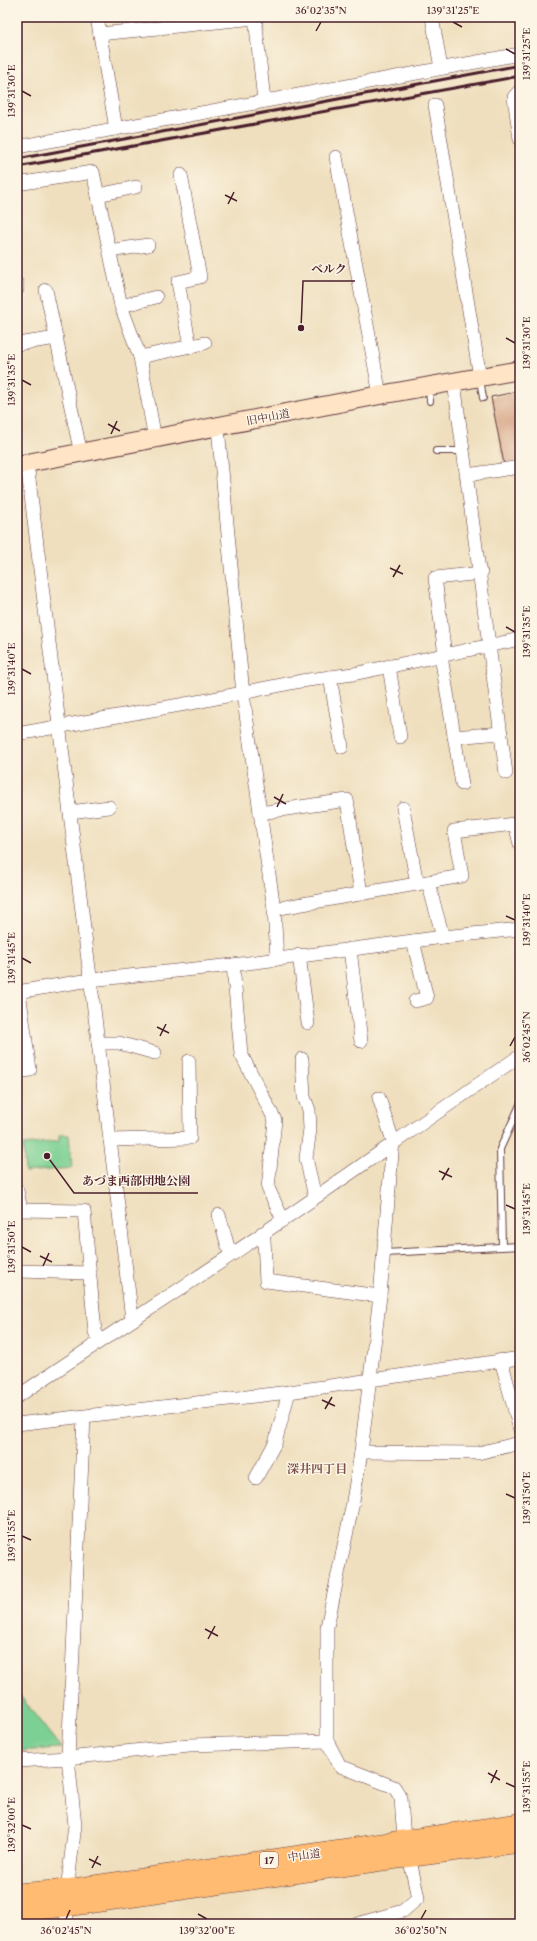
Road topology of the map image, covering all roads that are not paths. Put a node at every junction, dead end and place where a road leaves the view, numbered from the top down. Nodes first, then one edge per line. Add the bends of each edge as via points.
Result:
1 (98, 17) edge
2 (432, 17) edge
3 (255, 18) edge
4 (100, 34) junction
5 (520, 54) edge
6 (441, 68) junction
7 (520, 90) edge
8 (264, 101) junction
9 (435, 105) dead end
10 (116, 129) junction
11 (520, 139) edge
12 (17, 147) edge
13 (336, 157) dead end
14 (181, 175) dead end
15 (17, 184) edge
16 (136, 187) dead end
17 (98, 195) junction
18 (148, 245) dead end
19 (109, 250) junction
20 (17, 284) edge
21 (17, 290) edge
22 (46, 290) dead end
23 (156, 298) dead end
24 (121, 306) junction
25 (57, 338) junction
26 (17, 344) edge
27 (205, 344) dead end
28 (190, 347) junction
29 (140, 357) junction
30 (520, 370) edge
31 (480, 378) junction
32 (454, 382) junction
33 (380, 395) junction
34 (483, 398) dead end
35 (218, 428) junction
36 (155, 439) junction
37 (436, 451) dead end
38 (464, 451) junction
39 (81, 454) junction
40 (22, 464) edge
41 (520, 468) edge
42 (467, 475) junction
43 (481, 573) junction
44 (520, 638) edge
45 (491, 645) junction
46 (443, 655) junction
47 (389, 666) junction
48 (330, 678) junction
49 (243, 694) junction
50 (59, 727) junction
51 (501, 733) junction
52 (17, 734) edge
53 (400, 737) dead end
54 (454, 737) junction
55 (342, 747) dead end
56 (506, 773) dead end
57 (462, 784) dead end
58 (109, 808) dead end
59 (403, 808) dead end
60 (70, 812) junction
61 (260, 813) junction
62 (520, 844) edge
63 (422, 883) junction
64 (361, 894) junction
65 (274, 909) junction
66 (520, 929) edge
67 (443, 937) junction
68 (413, 941) junction
69 (350, 949) junction
70 (299, 955) junction
71 (277, 958) junction
72 (233, 965) junction
73 (90, 980) junction
74 (18, 992) edge
75 (415, 1001) dead end
76 (308, 1023) dead end
77 (361, 1041) dead end
78 (98, 1043) junction
79 (155, 1053) dead end
80 (520, 1056) edge
81 (302, 1059) dead end
82 (189, 1061) dead end
83 (17, 1072) edge
84 (379, 1098) dead end
85 (520, 1105) edge
86 (110, 1140) junction
87 (393, 1141) junction
88 (17, 1190) edge
89 (315, 1197) junction
90 (19, 1210) edge
91 (219, 1215) dead end
92 (283, 1220) junction
93 (262, 1234) junction
94 (520, 1246) edge
95 (502, 1247) junction
96 (384, 1253) junction
97 (230, 1254) junction
98 (17, 1271) edge
99 (90, 1273) junction
100 (380, 1296) junction
101 (132, 1319) junction
102 (100, 1340) junction
103 (520, 1358) edge
104 (500, 1360) junction
105 (371, 1380) junction
106 (289, 1392) junction
107 (17, 1398) edge
108 (84, 1417) junction
109 (17, 1424) edge
110 (520, 1430) edge
111 (520, 1442) edge
112 (361, 1452) junction
113 (256, 1478) dead end
114 (327, 1741) junction
115 (68, 1758) junction
116 (17, 1761) edge
117 (520, 1824) edge
118 (520, 1842) edge
119 (406, 1848) junction
120 (17, 1894) edge
121 (67, 1907) edge
122 (17, 1911) edge
123 (357, 1924) edge

1 - 4 street
2 - 6 street
3 - 4 street
3 - 8 street
4 - 10 street
5 - 6 street
6 - 8 street
7 - 11 street via 514,97
8 - 10 street
9 - 31 street
10 - 12 street
13 - 33 street
14 - 28 street via 200,277 178,282
15 - 17 street via 93,172
16 - 17 street
17 - 19 street
18 - 19 street
19 - 24 street
20 - 21 street
22 - 25 street
23 - 24 street
24 - 29 street
25 - 26 street
25 - 39 street
27 - 28 street
28 - 29 street
29 - 36 street
30 - 31 main road, 旧中山道
31 - 32 main road, 旧中山道
31 - 34 lane
32 - 33 main road, 旧中山道 via 429,394
32 - 38 street
33 - 35 main road, 旧中山道
35 - 36 main road, 旧中山道
35 - 49 street
36 - 39 main road, 旧中山道
37 - 38 lane
38 - 42 street
39 - 40 main road, 旧中山道
40 - 50 street
41 - 42 street
42 - 43 street
43 - 45 street
43 - 46 street via 434,578
44 - 45 street
45 - 46 street
45 - 51 street
46 - 47 street
46 - 54 street
47 - 48 street
47 - 53 street
48 - 49 street via 301,681
48 - 55 street
49 - 50 street
49 - 61 street
50 - 52 street
50 - 60 street
51 - 54 street
51 - 56 street
54 - 57 street
58 - 60 street
59 - 63 street
60 - 73 street
61 - 64 street via 347,800
61 - 65 street
62 - 63 street via 515,824 454,831 462,876
63 - 64 street
63 - 67 street
64 - 65 street
65 - 71 street
66 - 67 street
67 - 68 street
68 - 69 street
68 - 75 street via 427,998
69 - 70 street
69 - 77 street
70 - 71 street
70 - 76 street
71 - 72 street
72 - 73 street
72 - 92 street via 241,1054 275,1120 268,1188
73 - 74 street
73 - 78 street
74 - 83 street via 30,1070
78 - 79 street via 119,1043
78 - 86 street
80 - 87 street
81 - 89 street via 304,1097 309,1110 310,1129 306,1158
82 - 86 street via 190,1138
84 - 87 street
85 - 95 lane via 500,1149
86 - 101 street
87 - 89 street
87 - 96 street
88 - 90 street
89 - 92 street
90 - 99 street via 84,1210
91 - 97 street
92 - 93 street
93 - 97 street
93 - 100 street via 266,1281
94 - 95 lane
95 - 96 lane
96 - 100 street
97 - 101 street
98 - 99 street
99 - 102 street via 95,1332
100 - 105 street
101 - 102 street
102 - 107 street
103 - 104 street
104 - 105 street
104 - 110 street
105 - 106 street
105 - 112 street
106 - 108 street
106 - 113 street via 275,1443
108 - 109 street
108 - 115 street
111 - 112 street via 478,1453
112 - 114 street via 327,1627
114 - 115 street via 189,1745
114 - 119 street via 340,1766 394,1787 401,1798
115 - 116 street
115 - 121 street via 75,1826
117 - 119 highway, 中山道 / 17
118 - 119 highway, 中山道 / 17
119 - 121 highway, 中山道 / 17
119 - 123 street via 418,1898 403,1911
120 - 121 highway, 中山道 / 17
121 - 122 highway, 中山道 / 17

